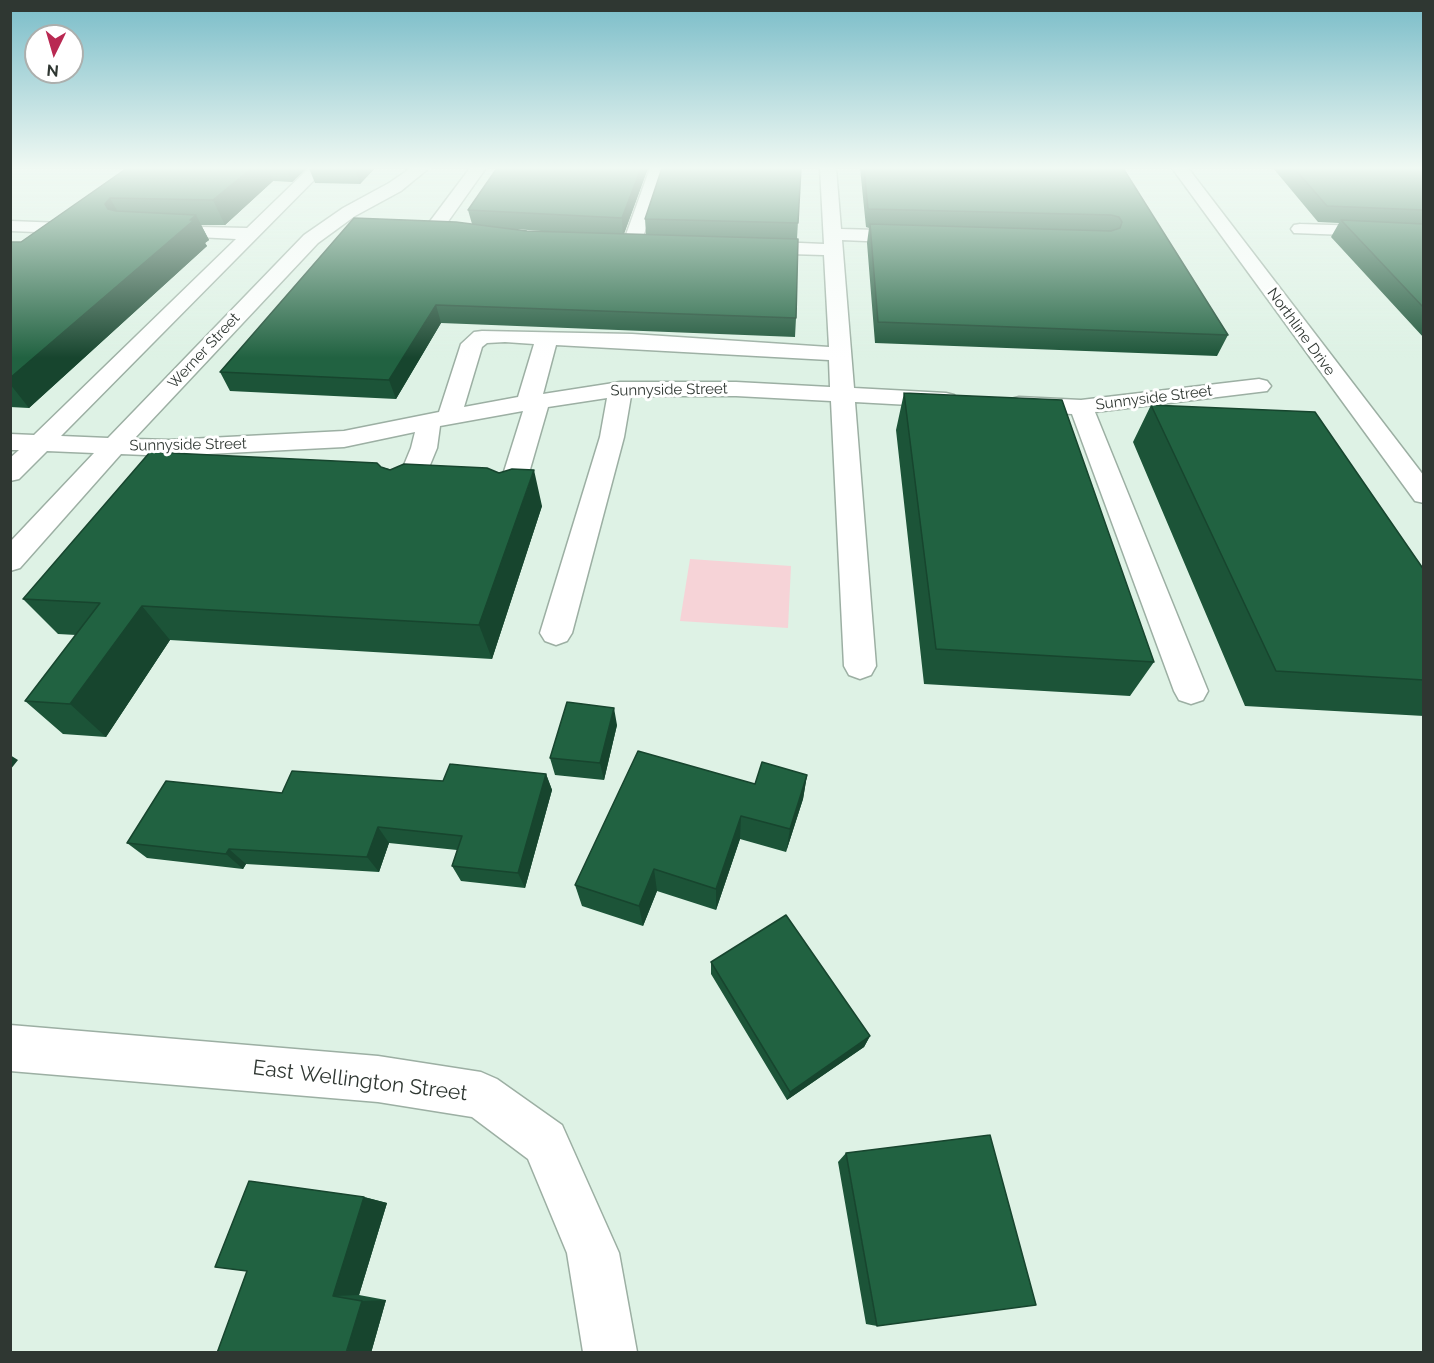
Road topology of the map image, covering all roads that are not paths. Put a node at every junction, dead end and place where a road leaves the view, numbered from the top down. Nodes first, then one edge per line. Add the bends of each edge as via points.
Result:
1 (186, 232) edge
2 (254, 232) edge
3 (321, 232) edge
4 (461, 232) edge
5 (636, 232) edge
6 (831, 232) edge
7 (1227, 232) edge
8 (1381, 232) edge
9 (1424, 233) edge
10 (252, 234) junction
11 (495, 237) edge
12 (927, 237) edge
13 (609, 242) edge
14 (832, 242) junction
15 (632, 243) junction
16 (656, 244) edge
17 (738, 247) edge
18 (547, 338) junction
19 (705, 346) junction
20 (839, 354) junction
21 (622, 370) junction
22 (1259, 386) dead end
23 (699, 389) junction
24 (841, 395) junction
25 (533, 402) junction
26 (1081, 407) junction
27 (439, 419) junction
28 (10, 442) edge
29 (42, 444) junction
30 (114, 446) junction
31 (10, 473) edge
32 (405, 494) edge
33 (1424, 495) edge
34 (508, 497) edge
35 (10, 561) edge
36 (556, 633) dead end
37 (860, 666) dead end
38 (1191, 691) dead end
39 (10, 1048) edge
40 (610, 1353) edge

1 - 10 street
2 - 10 street
3 - 30 street, Werner Street
4 - 11 street
5 - 15 street
6 - 14 street
7 - 33 street, Northline Drive
8 - 9 street
10 - 29 street
12 - 14 street
13 - 15 street
14 - 17 street
14 - 20 street
15 - 16 street
18 - 21 street
18 - 25 street
18 - 27 street via 482,337 472,344
19 - 20 street
19 - 21 street
19 - 23 street
20 - 24 street
21 - 23 street, Sunnyside Street
21 - 25 street, Sunnyside Street
21 - 36 street via 612,437
22 - 26 street, Sunnyside Street
23 - 24 street, Sunnyside Street
24 - 26 street, Sunnyside Street
24 - 37 street
25 - 27 street, Sunnyside Street
25 - 34 street
26 - 38 street
27 - 30 street, Sunnyside Street via 344,439 169,448
27 - 32 street
28 - 29 street, Sunnyside Street
29 - 30 street, Sunnyside Street
29 - 31 street
30 - 35 street, Werner Street
39 - 40 street, East Wellington Street via 378,1078 481,1095 545,1142 593,1253

